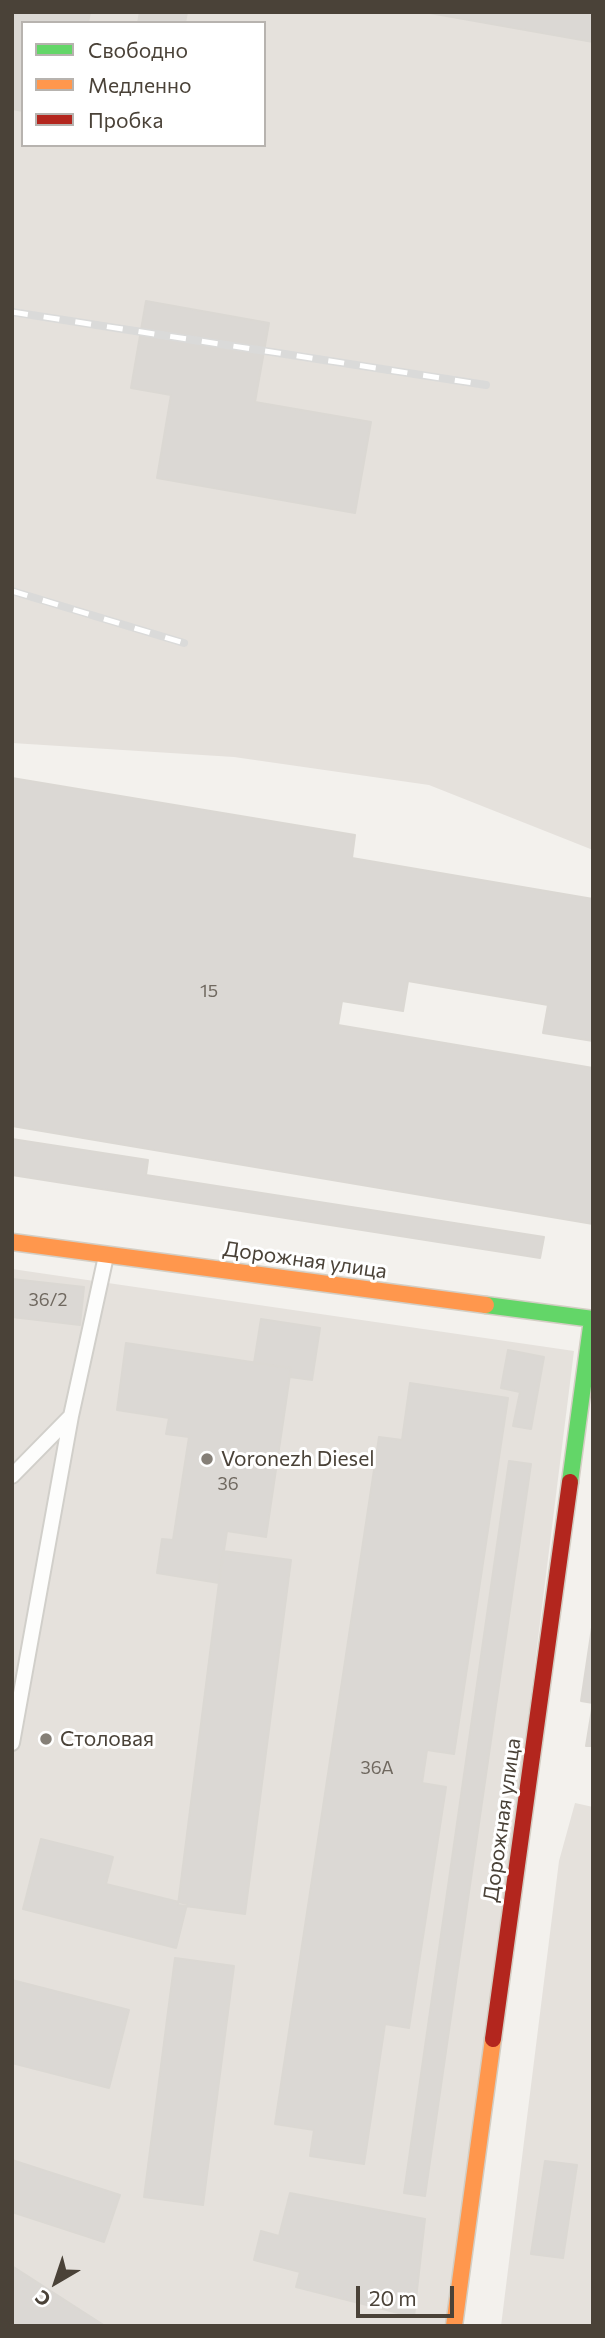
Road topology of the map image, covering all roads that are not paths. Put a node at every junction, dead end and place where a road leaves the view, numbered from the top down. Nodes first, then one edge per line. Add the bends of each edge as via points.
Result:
1 (12, 1242) edge
2 (106, 1255) junction
3 (592, 1319) edge
4 (71, 1416) junction
5 (12, 1476) edge
6 (12, 1742) edge
7 (454, 2326) edge

1 - 2 street, Дорожная улица
2 - 3 street, Дорожная улица
2 - 4 lane
3 - 7 street, Дорожная улица
4 - 5 lane
4 - 6 lane

